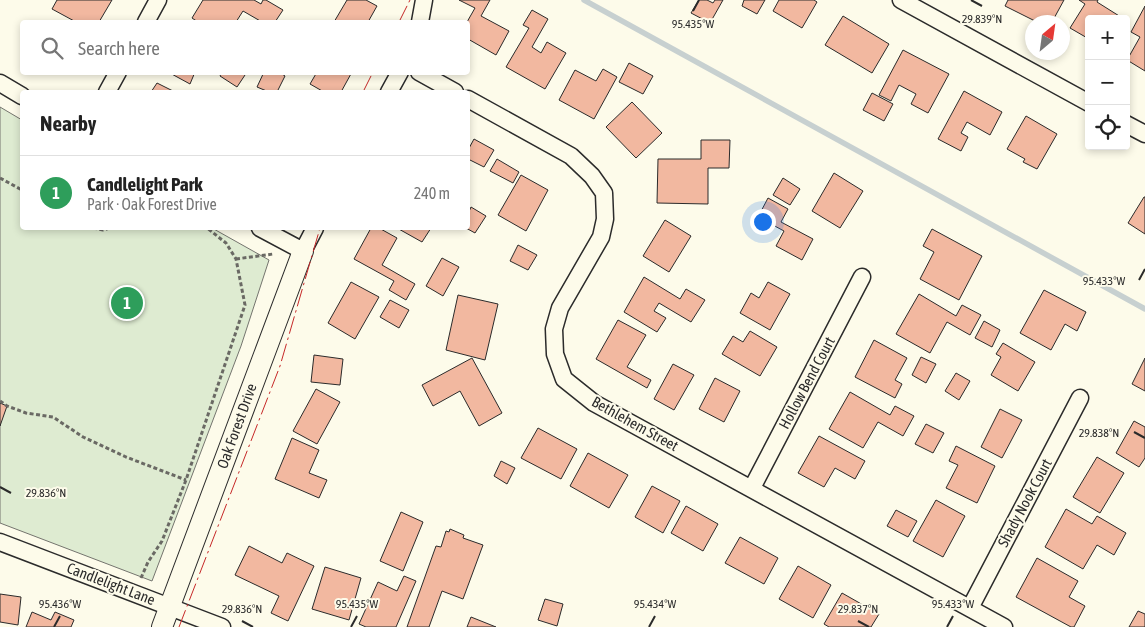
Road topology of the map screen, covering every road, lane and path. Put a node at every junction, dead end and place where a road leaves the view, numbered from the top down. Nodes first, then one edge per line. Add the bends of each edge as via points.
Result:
1 (158, 0) edge
2 (424, 0) edge
3 (901, 0) edge
4 (147, 20) edge
5 (420, 20) edge
6 (116, 75) edge
7 (398, 75) edge
8 (425, 75) edge
9 (0, 83) edge
10 (108, 90) edge
11 (390, 90) edge
12 (452, 90) edge
13 (20, 95) edge
14 (470, 100) edge
15 (1085, 101) edge
16 (1130, 126) edge
17 (1145, 134) edge
18 (0, 178) edge
19 (20, 189) edge
20 (210, 230) edge
21 (264, 230) edge
22 (315, 230) edge
23 (303, 251) junction
24 (274, 254) dead end
25 (236, 259) junction
26 (862, 277) dead end
27 (1080, 398) dead end
28 (0, 401) edge
29 (186, 480) junction
30 (752, 488) junction
31 (0, 542) edge
32 (136, 594) junction
33 (170, 607) junction
34 (970, 608) junction
35 (162, 627) edge
36 (222, 627) edge
37 (1004, 627) edge

1 - 4 street
2 - 5 street
3 - 15 street
6 - 10 street
7 - 11 street
8 - 12 street
9 - 13 street
14 - 30 street, Bethlehem Street via 571,156 604,193 605,219 601,237 560,308 554,329 555,354 564,379 594,403
16 - 17 street
18 - 19 path
20 - 25 path via 226,243
21 - 23 street
22 - 23 street, Oak Forest Drive
23 - 33 street, Oak Forest Drive
24 - 25 path
25 - 29 path via 246,305
26 - 30 street, Hollow Bend Court
27 - 34 street, Shady Nook Court
28 - 29 path via 26,413 53,417 83,437
29 - 32 path via 162,541 143,572
30 - 34 street, Bethlehem Street
31 - 32 street, Candlelight Lane
32 - 33 street, Candlelight Lane
33 - 35 street, Oak Forest Drive
33 - 36 street, Candlelight Lane
34 - 37 street, Bethlehem Street

